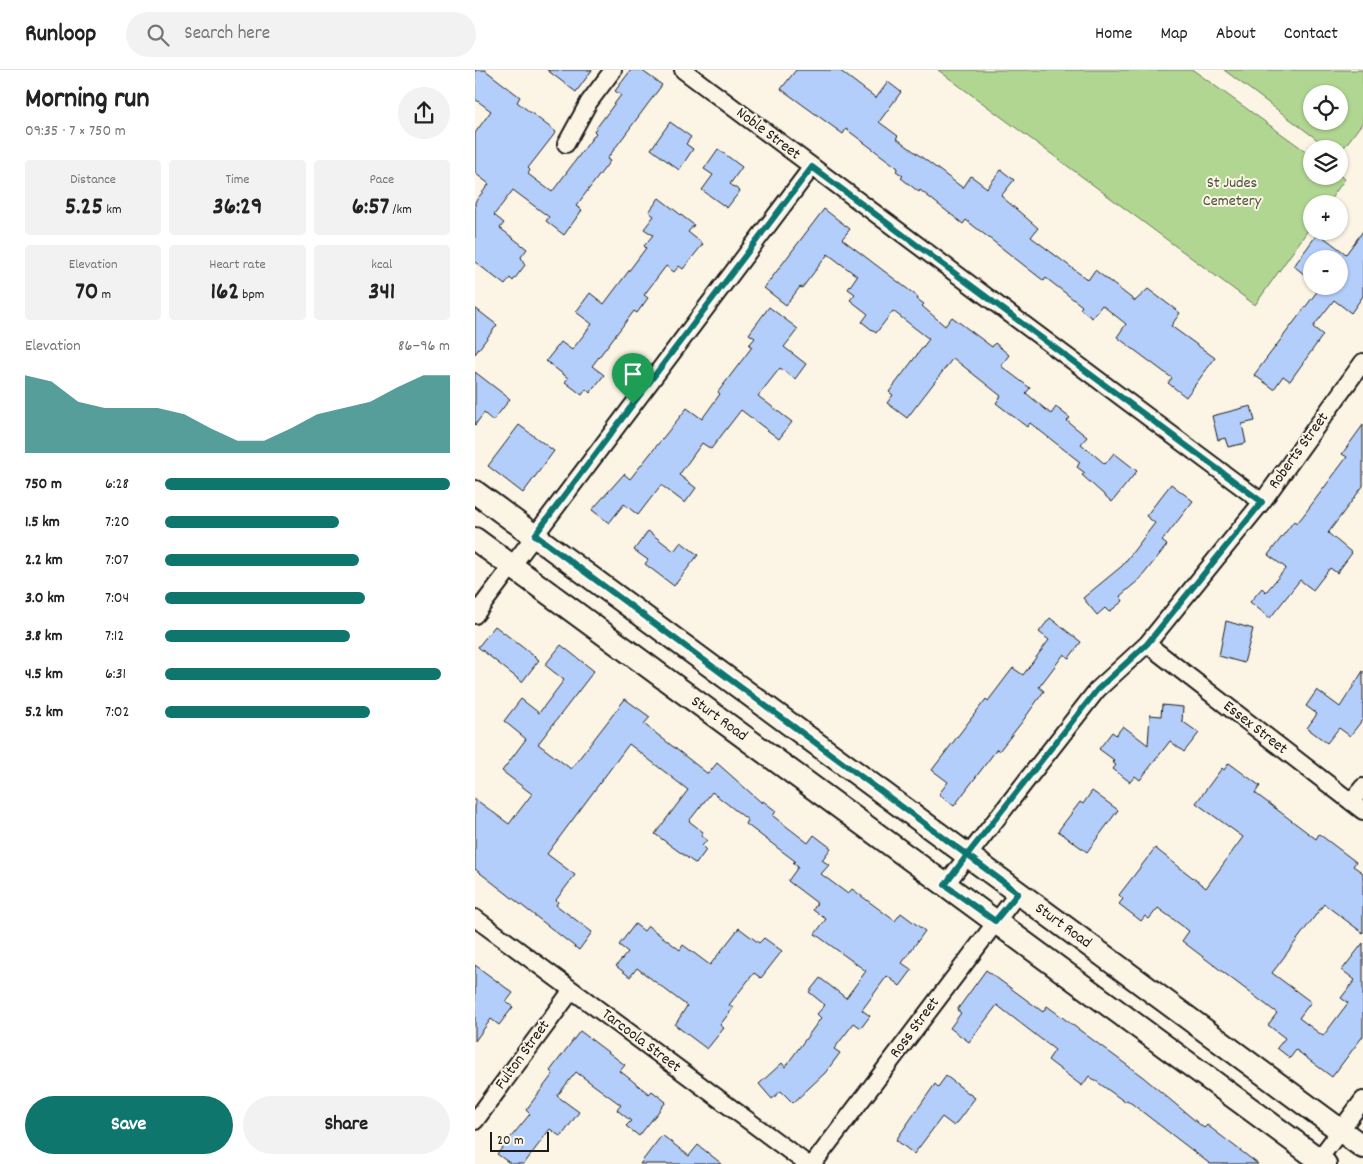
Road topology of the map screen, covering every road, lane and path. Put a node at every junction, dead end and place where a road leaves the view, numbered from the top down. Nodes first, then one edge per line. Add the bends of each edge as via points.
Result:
1 (613, 70) edge
2 (683, 70) edge
3 (567, 144) dead end
4 (812, 167) junction
5 (1363, 362) edge
6 (475, 492) edge
7 (1262, 502) junction
8 (535, 535) junction
9 (475, 540) edge
10 (511, 566) junction
11 (475, 615) edge
12 (1147, 644) junction
13 (1363, 787) edge
14 (1357, 807) edge
15 (967, 855) junction
16 (945, 885) junction
17 (1018, 893) junction
18 (475, 918) edge
19 (995, 921) junction
20 (572, 990) junction
21 (1363, 1100) edge
22 (475, 1121) edge
23 (1341, 1130) junction
24 (1363, 1147) edge
25 (1322, 1162) edge
26 (807, 1164) edge
27 (813, 1164) edge

1 - 3 street via 589,102
2 - 4 street, Noble Street
4 - 7 street, Noble Street
4 - 8 street
5 - 7 street, Roberts Street
6 - 8 main road, Sturt Road
7 - 12 street, Roberts Street
8 - 10 street
8 - 15 main road, Sturt Road
9 - 10 main road, Sturt Road
10 - 11 street
10 - 16 main road, Sturt Road
12 - 14 street, Essex Street
12 - 15 street, Roberts Street via 1097,690
13 - 14 street
15 - 16 street, Roberts Street
15 - 17 main road, Sturt Road
16 - 19 main road, Sturt Road
17 - 19 street, Ross Street
17 - 23 main road, Sturt Road
18 - 20 street, Tarcoola Street
19 - 25 main road, Sturt Road
19 - 27 street, Ross Street
20 - 22 street, Fulton Street
20 - 26 street, Tarcoola Street
21 - 23 street
23 - 24 main road, Sturt Road
23 - 25 street

